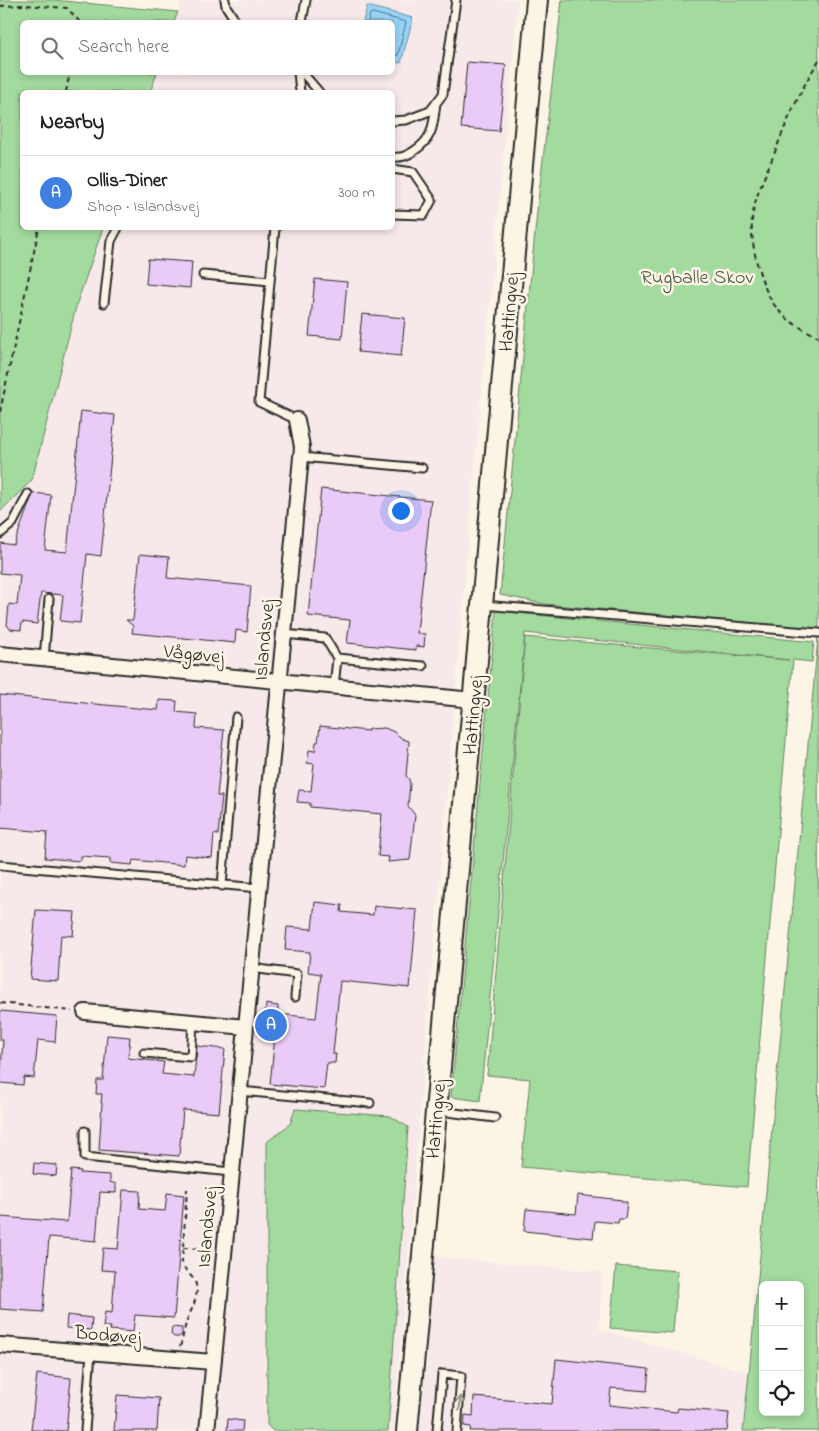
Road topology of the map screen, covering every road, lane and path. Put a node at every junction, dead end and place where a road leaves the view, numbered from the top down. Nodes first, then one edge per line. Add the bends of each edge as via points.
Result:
1 (225, 0) edge
2 (306, 0) edge
3 (456, 0) edge
4 (537, 0) edge
5 (0, 6) edge
6 (78, 20) edge
7 (235, 20) edge
8 (302, 20) edge
9 (819, 60) edge
10 (69, 75) edge
11 (298, 75) edge
12 (305, 75) edge
13 (66, 90) edge
14 (300, 90) edge
15 (317, 90) edge
16 (436, 102) junction
17 (395, 121) edge
18 (395, 157) edge
19 (395, 169) edge
20 (395, 214) edge
21 (39, 230) edge
22 (117, 230) edge
23 (275, 230) edge
24 (203, 276) dead end
25 (270, 281) junction
26 (104, 303) dead end
27 (819, 337) edge
28 (0, 412) edge
29 (297, 420) joint
30 (301, 457) junction
31 (422, 468) dead end
32 (28, 494) dead end
33 (0, 534) edge
34 (49, 599) dead end
35 (482, 605) junction
36 (819, 633) edge
37 (284, 634) junction
38 (0, 654) edge
39 (337, 658) junction
40 (44, 659) junction
41 (423, 666) dead end
42 (279, 682) junction
43 (334, 687) junction
44 (473, 700) junction
45 (236, 717) dead end
46 (0, 865) edge
47 (222, 886) junction
48 (259, 888) junction
49 (252, 968) junction
50 (294, 997) dead end
51 (0, 1003) edge
52 (85, 1012) joint
53 (193, 1022) junction
54 (246, 1027) junction
55 (144, 1053) dead end
56 (239, 1090) junction
57 (370, 1103) dead end
58 (436, 1111) junction
59 (496, 1118) dead end
60 (85, 1131) dead end
61 (231, 1172) junction
62 (188, 1189) dead end
63 (183, 1248) junction
64 (224, 1251) junction
65 (0, 1345) edge
66 (91, 1352) junction
67 (177, 1359) junction
68 (213, 1362) junction
69 (85, 1431) edge
70 (207, 1431) edge
71 (407, 1431) edge
72 (437, 1431) edge
73 (457, 1431) edge

1 - 7 lane
2 - 8 lane
3 - 16 lane via 443,94
4 - 35 street, Hattingvej
5 - 6 path via 67,8
9 - 27 path via 780,138 752,219 752,240 762,281 775,307 795,325
10 - 13 path
11 - 14 lane
12 - 15 lane
16 - 17 lane via 430,111
16 - 18 lane via 433,126 426,143 404,158
19 - 20 lane via 413,172 432,200 424,215
21 - 28 path
22 - 26 lane via 111,241
23 - 25 lane, Islandsvej
24 - 25 lane
25 - 29 lane, Islandsvej via 259,402
29 - 30 street, Islandsvej
30 - 31 lane
30 - 37 street, Islandsvej
32 - 33 lane via 13,522
34 - 40 lane
35 - 36 lane
35 - 44 street, Hattingvej
37 - 39 lane via 325,638
37 - 42 street, Islandsvej
38 - 40 street, Vågøvej
39 - 41 lane
39 - 43 lane
40 - 42 street, Vågøvej
42 - 43 street, Vågøvej
42 - 48 street, Islandsvej
43 - 44 street, Vågøvej
44 - 58 street, Hattingvej
45 - 47 lane
46 - 47 lane
47 - 48 lane
48 - 49 street, Islandsvej
49 - 50 lane via 297,974
49 - 54 street, Islandsvej
51 - 52 path
52 - 53 street
53 - 54 street
53 - 55 lane via 191,1057
54 - 56 street, Islandsvej
56 - 57 lane
56 - 61 street, Islandsvej
58 - 59 lane
58 - 71 street, Hattingvej
60 - 61 lane via 85,1157
61 - 64 street, Islandsvej
62 - 63 path
63 - 64 path
63 - 67 path via 184,1269 196,1285
64 - 68 street, Islandsvej
65 - 66 street, Bodøvej
66 - 67 street, Bodøvej
66 - 69 lane
67 - 68 street, Bodøvej
68 - 70 street, Islandsvej
73 -> 72 lane via 461,1376 442,1374

